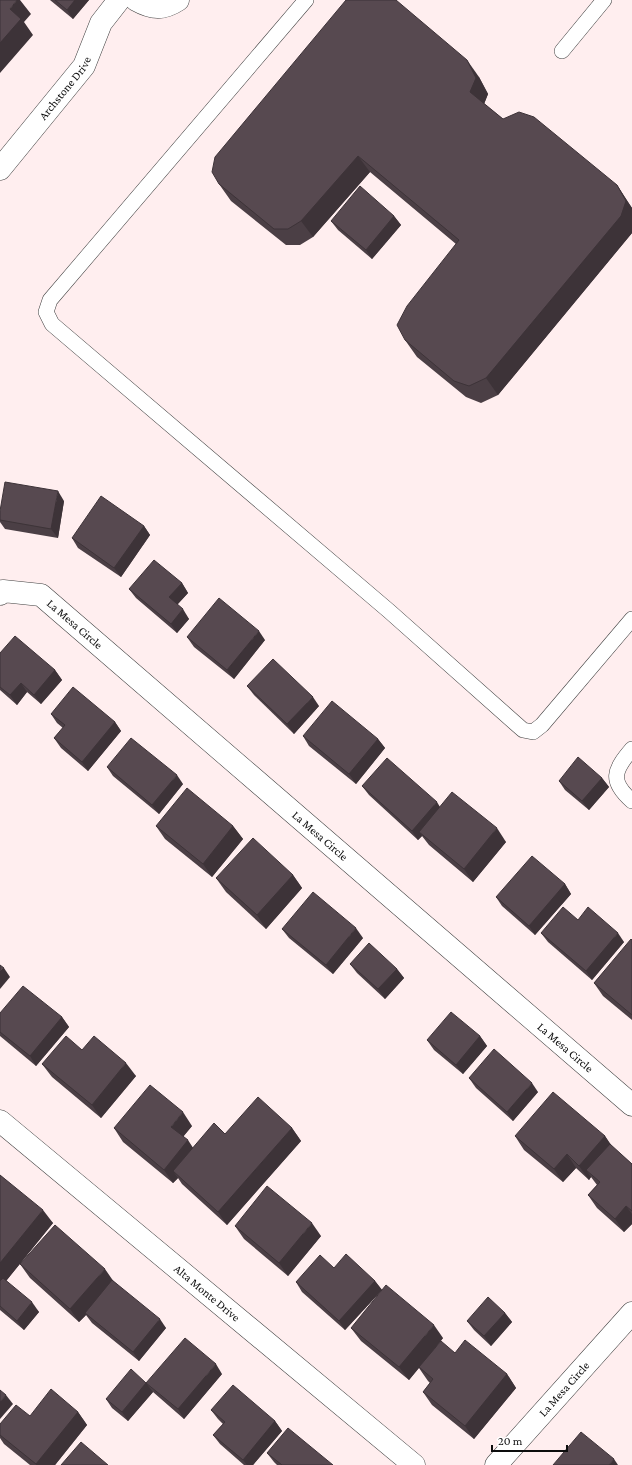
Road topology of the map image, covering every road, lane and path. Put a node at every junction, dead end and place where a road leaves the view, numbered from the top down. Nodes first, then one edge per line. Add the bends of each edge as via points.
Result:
1 (119, 0) edge
2 (136, 0) edge
3 (178, 0) edge
4 (306, 0) edge
5 (604, 0) edge
6 (562, 51) dead end
7 (0, 170) edge
8 (0, 594) edge
9 (632, 619) edge
10 (632, 749) edge
11 (632, 801) edge
12 (632, 1105) edge
13 (0, 1121) edge
14 (632, 1313) edge
15 (414, 1465) edge
16 (496, 1465) edge

1 - 7 street, Archstone Drive via 101,23 84,66
2 - 3 street via 148,6 161,8
4 - 9 lane via 50,300 46,312 52,324 377,601 523,730 533,732 542,726
5 - 6 lane
8 - 12 street, La Mesa Circle via 3,591 41,594
10 - 11 lane via 620,763 616,776 618,785
13 - 15 street, Alta Monte Drive
14 - 16 street, La Mesa Circle

